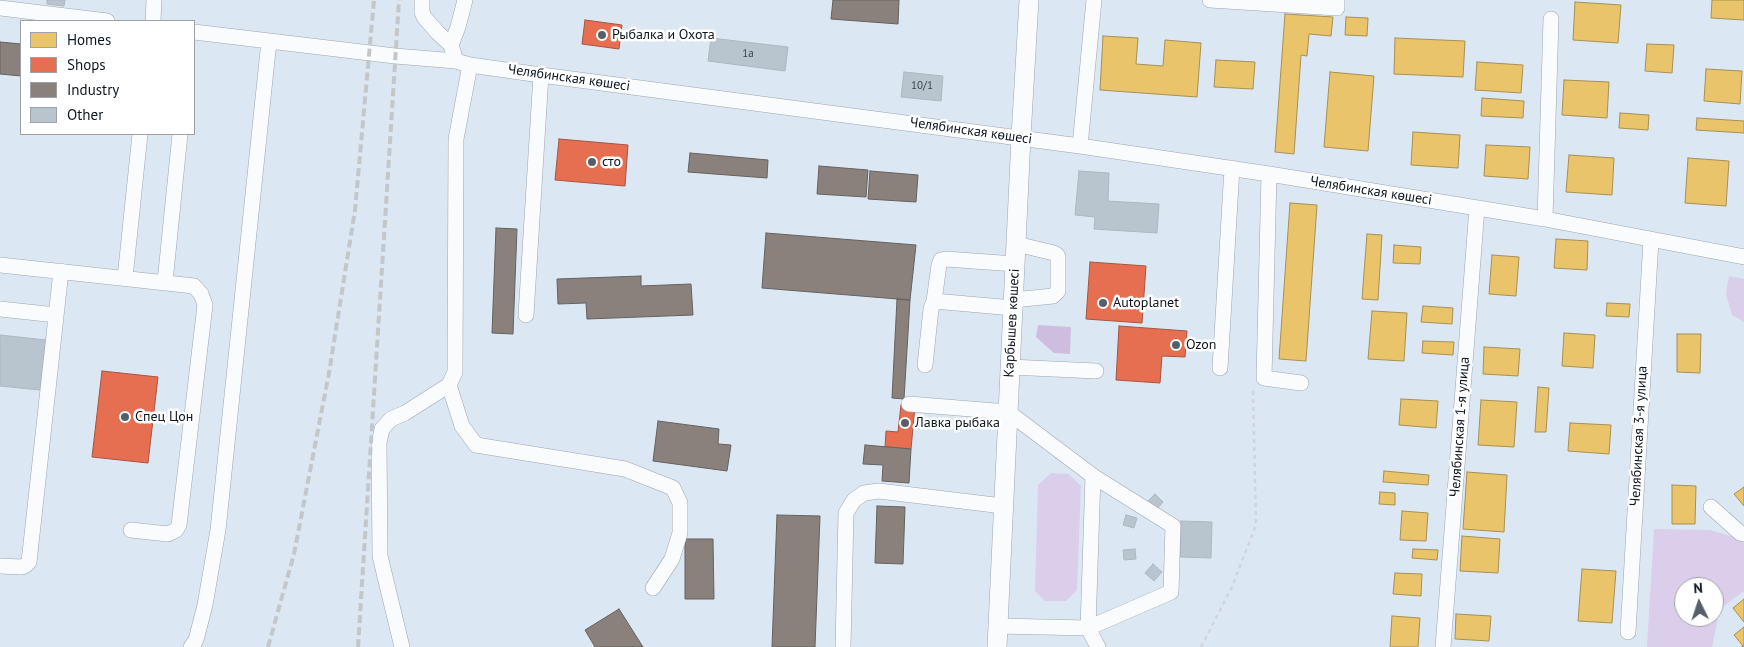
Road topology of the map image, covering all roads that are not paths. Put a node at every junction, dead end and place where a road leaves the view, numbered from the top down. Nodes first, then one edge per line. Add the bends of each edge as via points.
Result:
1 (154, 0) edge
2 (422, 0) edge
3 (465, 0) edge
4 (1029, 0) edge
5 (1094, 0) edge
6 (1210, 0) edge
7 (1338, 0) edge
8 (0, 8) edge
9 (1551, 19) dead end
10 (100, 20) edge
11 (153, 20) edge
12 (195, 32) edge
13 (269, 41) junction
14 (451, 45) junction
15 (463, 63) junction
16 (541, 75) junction
17 (140, 135) edge
18 (180, 135) edge
19 (1020, 137) junction
20 (1080, 146) junction
21 (1232, 168) junction
22 (1269, 174) junction
23 (1477, 208) junction
24 (1545, 219) junction
25 (1651, 240) junction
26 (1016, 244) junction
27 (1744, 258) edge
28 (1015, 264) junction
29 (0, 265) edge
30 (60, 271) junction
31 (124, 278) junction
32 (166, 282) junction
33 (934, 300) junction
34 (1013, 304) junction
35 (0, 309) edge
36 (56, 314) junction
37 (526, 315) dead end
38 (925, 365) dead end
39 (1010, 367) junction
40 (1220, 368) dead end
41 (1096, 371) dead end
42 (1301, 383) dead end
43 (449, 385) junction
44 (909, 404) dead end
45 (1008, 412) junction
46 (1093, 476) junction
47 (1003, 506) junction
48 (1710, 507) dead end
49 (131, 530) dead end
50 (1744, 534) edge
51 (0, 566) edge
52 (653, 588) dead end
53 (998, 626) junction
54 (1088, 628) junction
55 (1628, 632) dead end
56 (191, 647) edge
57 (402, 647) edge
58 (844, 647) edge
59 (997, 647) edge
60 (1098, 647) edge
61 (1443, 647) edge

1 - 11 street
2 - 14 street via 424,17
3 - 14 street
4 - 19 main road, Карбышев көшесі
5 - 20 street
6 - 7 street via 1337,8
8 - 10 street
9 - 24 street
12 - 13 street, Челябинская көшесі
13 - 15 street, Челябинская көшесі
13 - 56 street via 218,530 205,605 196,640
14 - 15 street
15 - 16 street, Челябинская көшесі
15 - 43 street via 456,139 455,372
16 - 19 street, Челябинская көшесі
16 - 37 street
17 - 31 street
18 - 32 street
19 - 20 street, Челябинская көшесі
19 - 26 main road, Карбышев көшесі
20 - 21 street, Челябинская көшесі
21 - 22 street, Челябинская көшесі
21 - 40 street
22 - 23 street, Челябинская көшесі
22 - 42 street via 1264,378
23 - 24 street, Челябинская көшесі
23 - 61 street, Челябинская 1-я улица
24 - 25 street, Челябинская көшесі
25 - 27 street, Челябинская көшесі
25 - 55 street, Челябинская 3-я улица
26 - 28 main road, Карбышев көшесі
26 - 34 street via 1057,255 1058,291 1053,296
28 - 33 street via 941,260
28 - 34 main road, Карбышев көшесі
29 - 30 street
30 - 31 street
30 - 36 street
31 - 32 street
32 - 49 street via 194,286 202,294 205,305 179,525 168,534
33 - 34 street
33 - 38 street
34 - 39 main road, Карбышев көшесі
35 - 36 street
36 - 51 street via 29,562 22,567
39 - 41 street
39 - 45 main road, Карбышев көшесі
43 - 52 street via 462,426 476,445 625,469 673,488 680,503 680,533 672,558
43 - 57 street via 390,419 382,429 379,443 380,556
44 - 45 street
45 - 46 street
45 - 47 main road, Карбышев көшесі
46 - 54 street
46 - 54 street via 1173,526 1173,536 1171,592
47 - 53 main road, Карбышев көшесі
47 - 58 street via 879,491 864,493 854,500 846,513
48 - 50 street
53 - 54 street
53 - 59 main road, Карбышев көшесі
54 - 60 street

